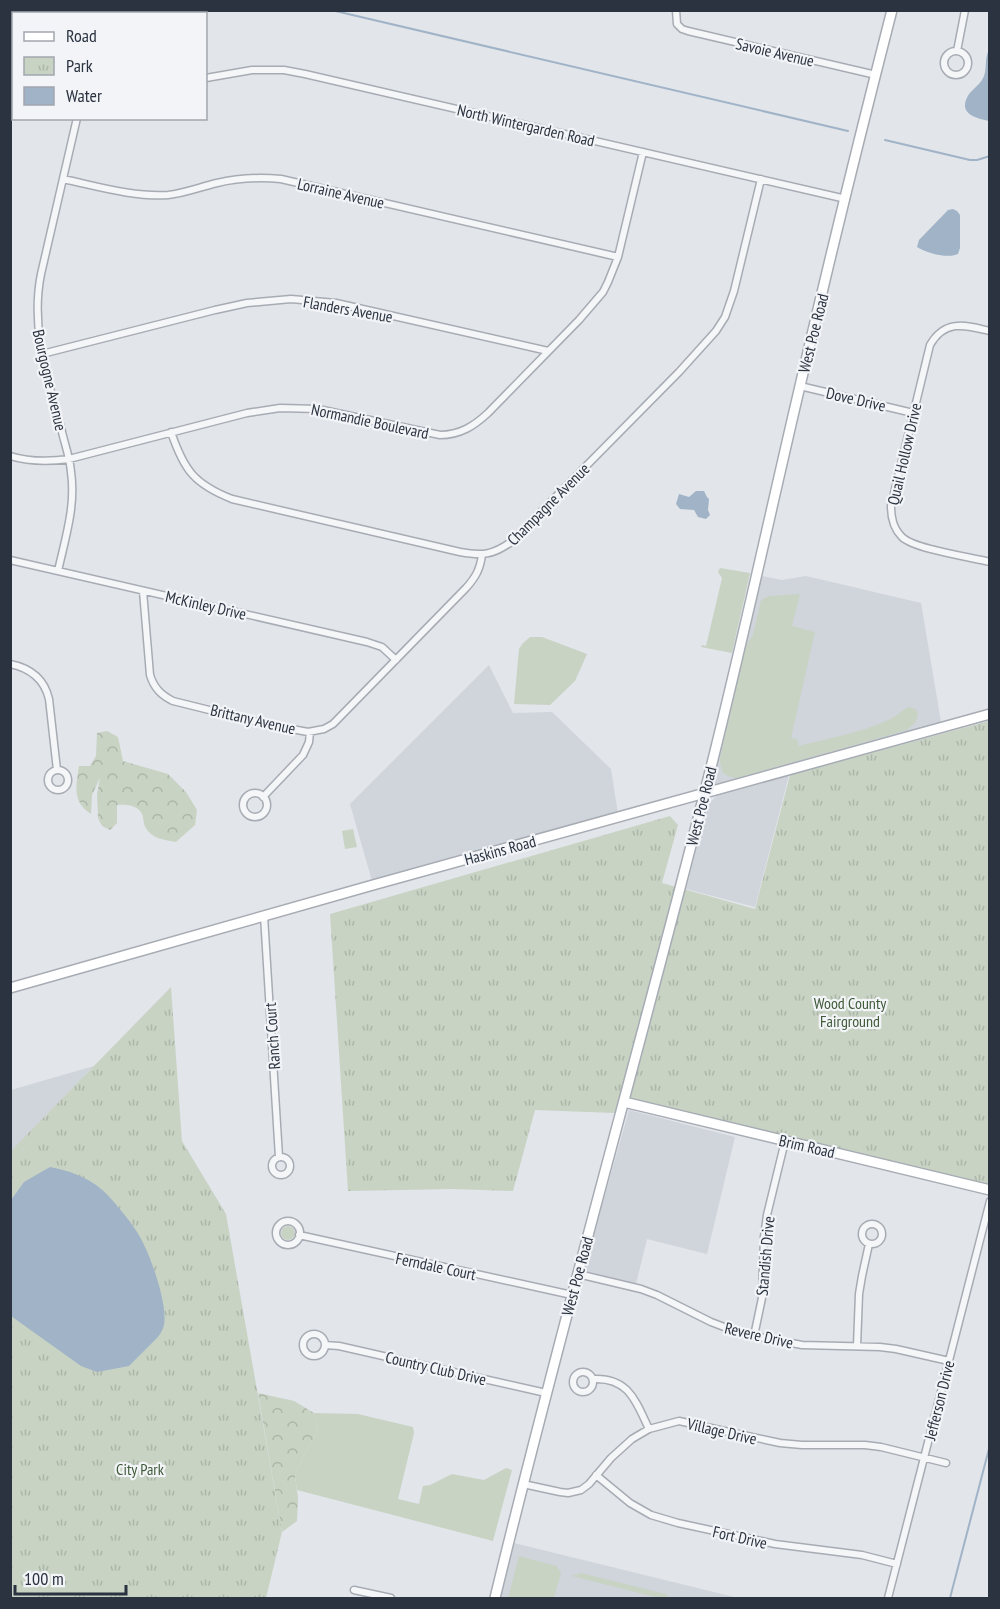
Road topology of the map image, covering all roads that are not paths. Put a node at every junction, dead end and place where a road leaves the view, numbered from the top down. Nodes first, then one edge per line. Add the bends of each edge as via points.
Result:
1 (676, 10) edge
2 (892, 10) edge
3 (966, 10) edge
4 (957, 51) dead end
5 (876, 75) junction
6 (207, 78) edge
7 (77, 120) edge
8 (643, 152) junction
9 (63, 179) junction
10 (761, 179) junction
11 (846, 199) junction
12 (618, 257) junction
13 (990, 331) edge
14 (548, 351) junction
15 (42, 354) junction
16 (800, 386) junction
17 (913, 413) junction
18 (171, 432) junction
19 (10, 456) edge
20 (69, 459) junction
21 (482, 555) junction
22 (10, 560) edge
23 (990, 562) edge
24 (58, 571) junction
25 (143, 591) junction
26 (396, 660) junction
27 (10, 664) edge
28 (990, 714) edge
29 (310, 732) junction
30 (57, 770) dead end
31 (705, 792) junction
32 (263, 797) dead end
33 (264, 916) junction
34 (10, 988) edge
35 (624, 1102) junction
36 (785, 1141) junction
37 (279, 1157) dead end
38 (990, 1190) edge
39 (990, 1201) edge
40 (299, 1235) dead end
41 (869, 1244) dead end
42 (578, 1274) junction
43 (572, 1295) junction
44 (754, 1336) junction
45 (325, 1345) dead end
46 (857, 1346) junction
47 (949, 1361) junction
48 (593, 1379) dead end
49 (546, 1393) junction
50 (650, 1429) junction
51 (924, 1457) junction
52 (946, 1462) dead end
53 (596, 1475) junction
54 (523, 1484) junction
55 (897, 1564) junction
56 (354, 1590) dead end
57 (391, 1599) edge
58 (495, 1599) edge
59 (888, 1599) edge

1 - 5 street, Savoie Avenue via 676,24 688,31
2 - 5 main road, West Poe Road
3 - 4 street
5 - 11 main road, West Poe Road
6 - 8 street, North Wintergarden Road via 249,70 284,70
7 - 9 street, Bourgogne Avenue
8 - 10 street, North Wintergarden Road
8 - 12 street, Normandie Boulevard
9 - 12 street, Lorraine Avenue via 153,195 186,192 234,179 281,179
9 - 15 street, Bourgogne Avenue via 39,282 38,334
10 - 11 street, North Wintergarden Road
10 - 21 street, Champagne Avenue via 735,291 716,331 511,542
11 - 16 main road, West Poe Road
12 - 14 street, Normandie Boulevard via 603,292
13 - 17 street, Quail Hollow Drive via 956,326 936,336 928,351
14 - 15 street, Flanders Avenue via 336,303 291,299 215,310
14 - 18 street, Normandie Boulevard via 477,423 452,435 429,434 302,407 263,409
15 - 20 street, Bourgogne Avenue
16 - 17 street, Dove Drive
16 - 31 main road, West Poe Road
17 - 23 street, Quail Hollow Drive via 891,506 894,526 911,543
18 - 20 street, Normandie Boulevard
18 - 21 street via 179,454 198,481 232,499
19 - 20 street, Normandie Boulevard via 43,462
20 - 24 street, Bourgogne Avenue via 72,506
21 - 26 street, Brittany Avenue via 474,579
22 - 24 street, McKinley Drive
24 - 25 street, McKinley Drive
25 - 26 street, McKinley Drive via 376,645
25 - 29 street, Brittany Avenue via 149,670 159,692 173,701
26 - 29 street, Brittany Avenue via 333,724
27 - 30 street via 34,674 48,693
28 - 31 main road, Haskins Road
29 - 32 street via 303,755
31 - 33 main road, Haskins Road
31 - 35 main road, West Poe Road
33 - 34 main road, Haskins Road
33 - 37 street, Ranch Court
35 - 36 main road, Brim Road
35 - 42 main road, West Poe Road
36 - 38 main road, Brim Road
36 - 44 street, Standish Drive via 767,1215 762,1298
39 - 47 street, Jefferson Drive
40 - 43 street, Ferndale Court
41 - 46 street via 859,1294
42 - 43 main road, West Poe Road
42 - 44 street, Revere Drive via 641,1289 711,1322
43 - 49 main road, West Poe Road
44 - 46 street, Revere Drive via 802,1345
45 - 49 street, Country Club Drive
46 - 47 street, Revere Drive via 896,1349
47 - 51 street, Jefferson Drive
48 - 50 street via 628,1390
49 - 54 main road, West Poe Road
50 - 51 street, Village Drive via 687,1422 780,1443 865,1445
50 - 53 street, Village Drive via 623,1446
51 - 52 street, Village Drive
51 - 55 street, Jefferson Drive
53 - 54 street, Village Drive via 580,1490 568,1493
53 - 55 street, Fort Drive via 630,1503 660,1517 775,1544 862,1555
54 - 58 main road, West Poe Road
55 - 59 street, Jefferson Drive
56 - 57 street

